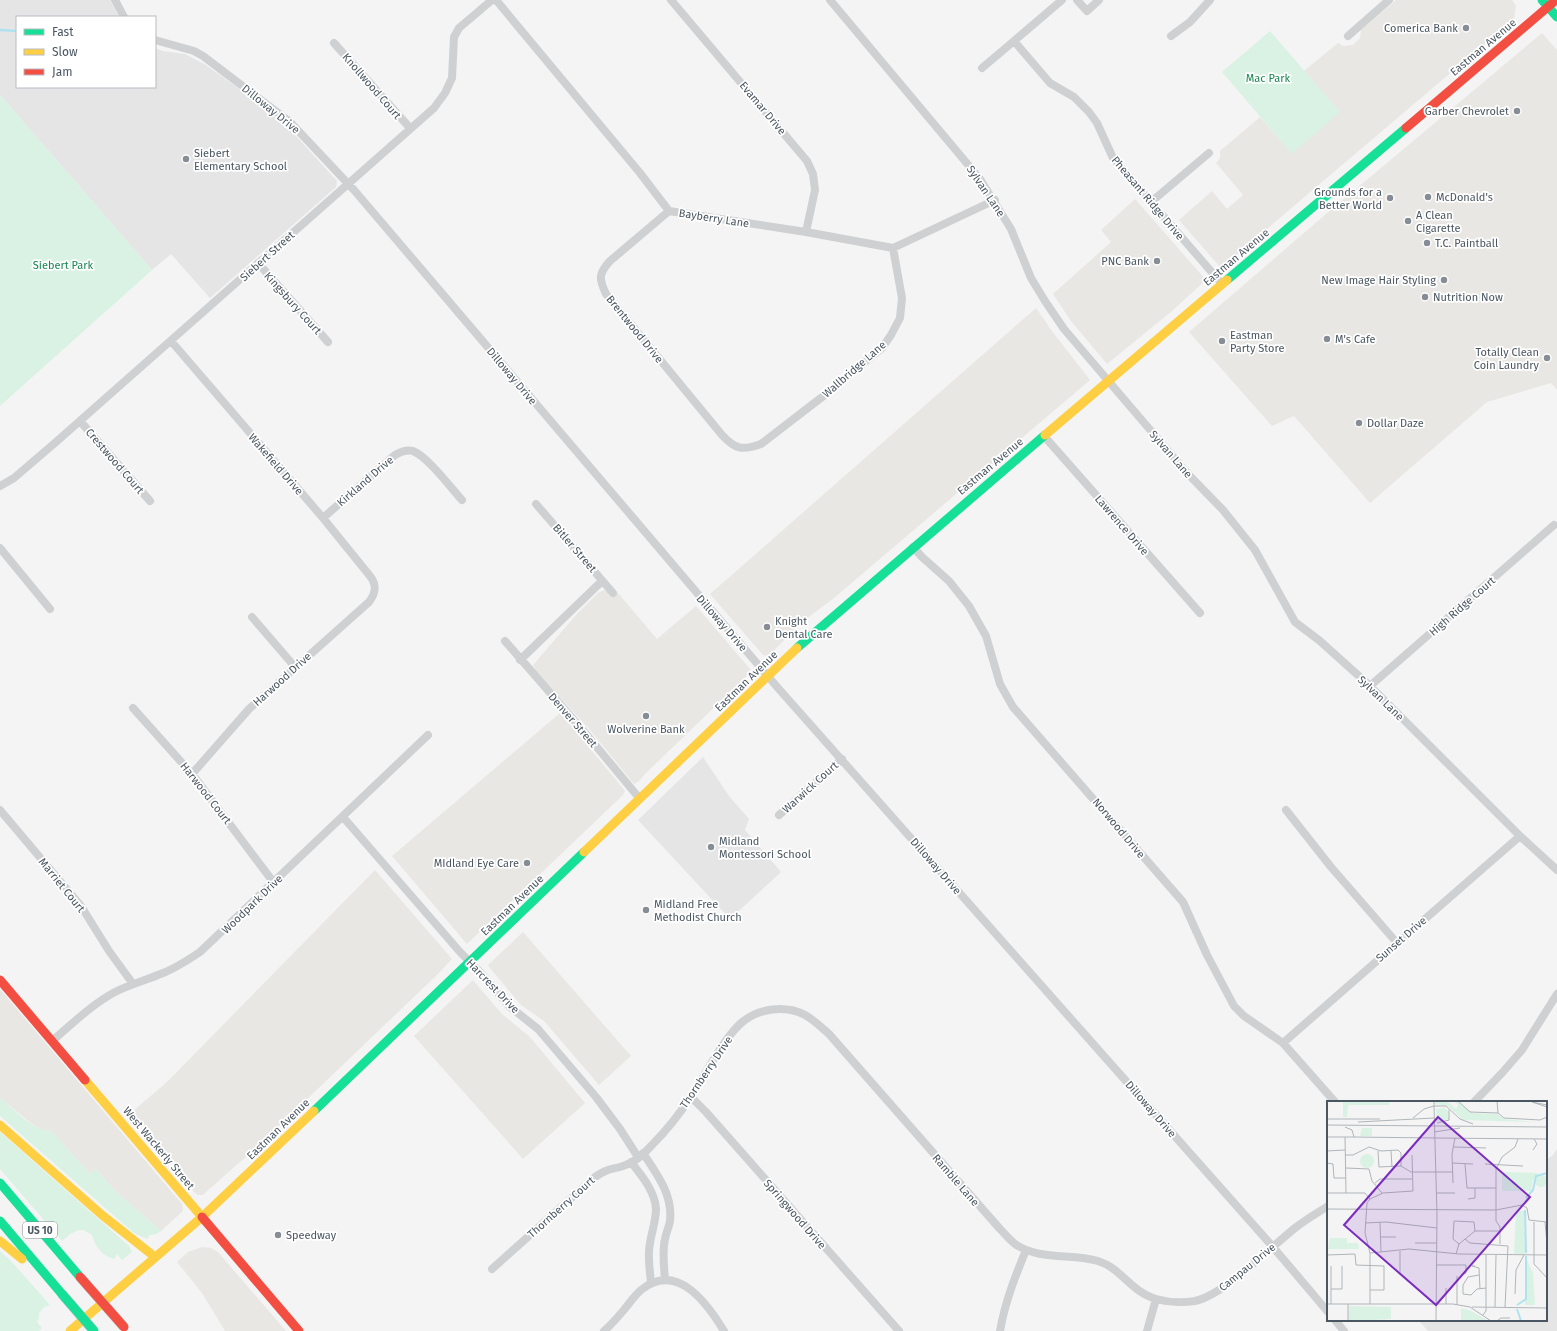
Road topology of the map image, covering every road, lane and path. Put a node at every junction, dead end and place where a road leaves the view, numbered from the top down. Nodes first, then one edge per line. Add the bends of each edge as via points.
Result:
1 (114, 0) edge
2 (492, 0) edge
3 (496, 0) edge
4 (671, 0) edge
5 (830, 0) edge
6 (1062, 0) edge
7 (1077, 0) edge
8 (1099, 0) edge
9 (1210, 0) edge
10 (1389, 0) edge
11 (1556, 0) edge
12 (1545, 3) edge
13 (123, 16) edge
14 (1557, 17) edge
15 (1171, 36) dead end
16 (1348, 36) dead end
17 (156, 40) edge
18 (1014, 41) junction
19 (334, 43) dead end
20 (982, 68) dead end
21 (410, 128) junction
22 (1208, 153) dead end
23 (348, 184) junction
24 (995, 200) junction
25 (1151, 202) junction
26 (670, 211) junction
27 (806, 232) junction
28 (893, 248) junction
29 (258, 263) junction
30 (1222, 284) junction
31 (171, 341) junction
32 (328, 342) dead end
33 (1108, 381) junction
34 (80, 421) junction
35 (1044, 436) junction
36 (740, 449) joint
37 (0, 486) edge
38 (462, 500) dead end
39 (150, 501) dead end
40 (536, 504) dead end
41 (322, 518) junction
42 (1554, 525) dead end
43 (913, 547) junction
44 (0, 548) edge
45 (602, 580) junction
46 (375, 590) joint
47 (613, 593) dead end
48 (50, 609) dead end
49 (1200, 613) dead end
50 (252, 618) dead end
51 (505, 641) dead end
52 (520, 660) junction
53 (295, 667) junction
54 (768, 676) junction
55 (1370, 686) junction
56 (133, 708) dead end
57 (428, 735) dead end
58 (842, 759) junction
59 (192, 774) junction
60 (640, 799) junction
61 (0, 810) edge
62 (1286, 810) dead end
63 (779, 815) dead end
64 (343, 817) junction
65 (1520, 836) junction
66 (1557, 870) edge
67 (274, 883) junction
68 (1397, 943) junction
69 (470, 962) junction
70 (0, 980) edge
71 (133, 984) junction
72 (1557, 994) edge
73 (787, 1010) joint
74 (52, 1041) junction
75 (1283, 1043) junction
76 (691, 1097) junction
77 (1334, 1101) edge
78 (1475, 1101) edge
79 (0, 1125) edge
80 (637, 1158) junction
81 (0, 1183) edge
82 (1327, 1207) edge
83 (202, 1217) junction
84 (0, 1222) edge
85 (0, 1241) edge
86 (1273, 1247) junction
87 (1026, 1250) junction
88 (155, 1257) junction
89 (492, 1269) dead end
90 (665, 1280) junction
91 (651, 1283) junction
92 (60, 1292) junction
93 (1156, 1299) junction
94 (1327, 1311) edge
95 (1336, 1321) edge
96 (125, 1329) edge
97 (70, 1331) edge
98 (94, 1331) edge
99 (299, 1331) edge
100 (604, 1331) edge
101 (724, 1331) edge
102 (899, 1331) edge
103 (1000, 1331) edge
104 (1147, 1331) edge
105 (1344, 1331) edge

1 - 13 street
2 - 21 street, Siebert Street via 459,28 454,37 452,78 445,93 434,108
3 - 26 street, Bayberry Lane
4 - 27 street, Evamar Drive via 807,161 813,174 815,190
5 - 24 street, Sylvan Lane
6 - 18 street
7 - 8 street via 1087,11
9 - 15 street via 1190,22
10 - 16 street
11 - 12 main road, Eastman Avenue
12 - 14 main road
12 - 30 main road, Eastman Avenue
17 - 23 street, Dilloway Drive via 194,51 265,102 290,122
18 - 20 street
18 - 25 street, Pheasant Ridge Drive via 1050,83 1074,97 1089,112 1097,123 1113,158
19 - 21 street, Knollwood Court
21 - 23 street, Siebert Street
22 - 25 street
23 - 29 street, Siebert Street
23 - 54 street, Dilloway Drive
24 - 28 street
24 - 33 street, Sylvan Lane via 1011,229 1031,278 1045,301 1064,329
25 - 30 street, Pheasant Ridge Drive
26 - 27 street, Bayberry Lane
26 - 36 street, Brentwood Drive via 610,261 602,270 601,282 606,294 722,435
27 - 28 street, Bayberry Lane
28 - 36 street, Wallbridge Lane via 902,298 900,318 882,348 761,444
29 - 31 street, Siebert Street
29 - 32 street, Kingsbury Court
30 - 33 main road, Eastman Avenue
31 - 34 street, Siebert Street
31 - 41 street, Wakefield Drive
33 - 35 main road, Eastman Avenue
33 - 55 street, Sylvan Lane via 1187,473 1223,510 1255,550 1295,622
34 - 37 street, Siebert Street via 14,478
34 - 39 street, Crestwood Court
35 - 43 main road, Eastman Avenue
35 - 49 street, Lawrence Drive
38 - 41 street, Kirkland Drive via 423,458 412,451 403,450
40 - 45 street, Bitler Street
41 - 46 street, Wakefield Drive via 375,582
42 - 55 street, High Ridge Court
43 - 54 main road, Eastman Avenue via 811,635
43 - 75 street, Norwood Drive via 949,581 969,606 986,636 1000,684 1014,707 1182,902 1234,1006
44 - 48 street
45 - 47 street, Bitler Street
45 - 52 street
46 - 53 street, Harwood Drive via 369,602
50 - 53 street
51 - 52 street, Denver Street
52 - 60 street, Denver Street
53 - 59 street, Harwood Drive via 249,709
54 - 58 street, Dilloway Drive
54 - 60 main road, Eastman Avenue
55 - 65 street, Sylvan Lane
56 - 59 street, Harwood Court
57 - 64 street, Woodpark Drive
58 - 63 street, Warwick Court
58 - 86 street, Dilloway Drive
59 - 67 street, Harwood Court
60 - 69 main road, Eastman Avenue
61 - 71 street, Marriet Court via 81,906
62 - 68 street
64 - 67 street, Woodpark Drive
64 - 69 street, Harcrest Drive
65 - 66 street, Sylvan Lane
65 - 68 street, Sunset Drive
67 - 71 street, Woodpark Drive via 200,952 163,974
68 - 75 street, Sunset Drive
69 - 80 street, Harcrest Drive via 509,1006 538,1029 596,1097 620,1129
69 - 83 main road, Eastman Avenue
70 - 74 main road, West Wackerly Street
71 - 74 street, Woodpark Drive via 94,1005
72 - 78 street via 1522,1050
73 - 76 street, Thornberry Drive via 761,1012 740,1024
73 - 87 street, Ramble Lane via 804,1014 829,1034 1000,1229 1015,1244
74 - 83 main road, West Wackerly Street
75 - 77 street, Norwood Drive
76 - 80 street, Thornberry Drive via 662,1134
76 - 102 street, Springwood Drive
79 - 88 main road via 102,1215
80 - 89 street, Thornberry Court via 623,1166 603,1171 595,1177
80 - 90 street via 665,1187 669,1203 670,1222 664,1240
80 - 91 street via 656,1208 650,1244
81 - 96 main road, US 10, bridge
82 - 86 street, Campau Drive via 1296,1226
83 - 88 main road, Eastman Avenue
83 - 99 main road, West Wackerly Street
84 - 92 main road, US 10
85 - 92 main road
86 - 93 street, Campau Drive via 1213,1294 1195,1301
86 - 94 street, Dilloway Drive
87 - 93 street, Ramble Lane via 1100,1262 1142,1294
87 - 103 street via 1003,1312
88 - 97 main road, Eastman Avenue
90 - 91 street
90 - 101 street via 689,1288 701,1298
91 - 100 street via 641,1290
92 - 98 main road, US 10, bridge
93 - 104 street
95 - 105 street

